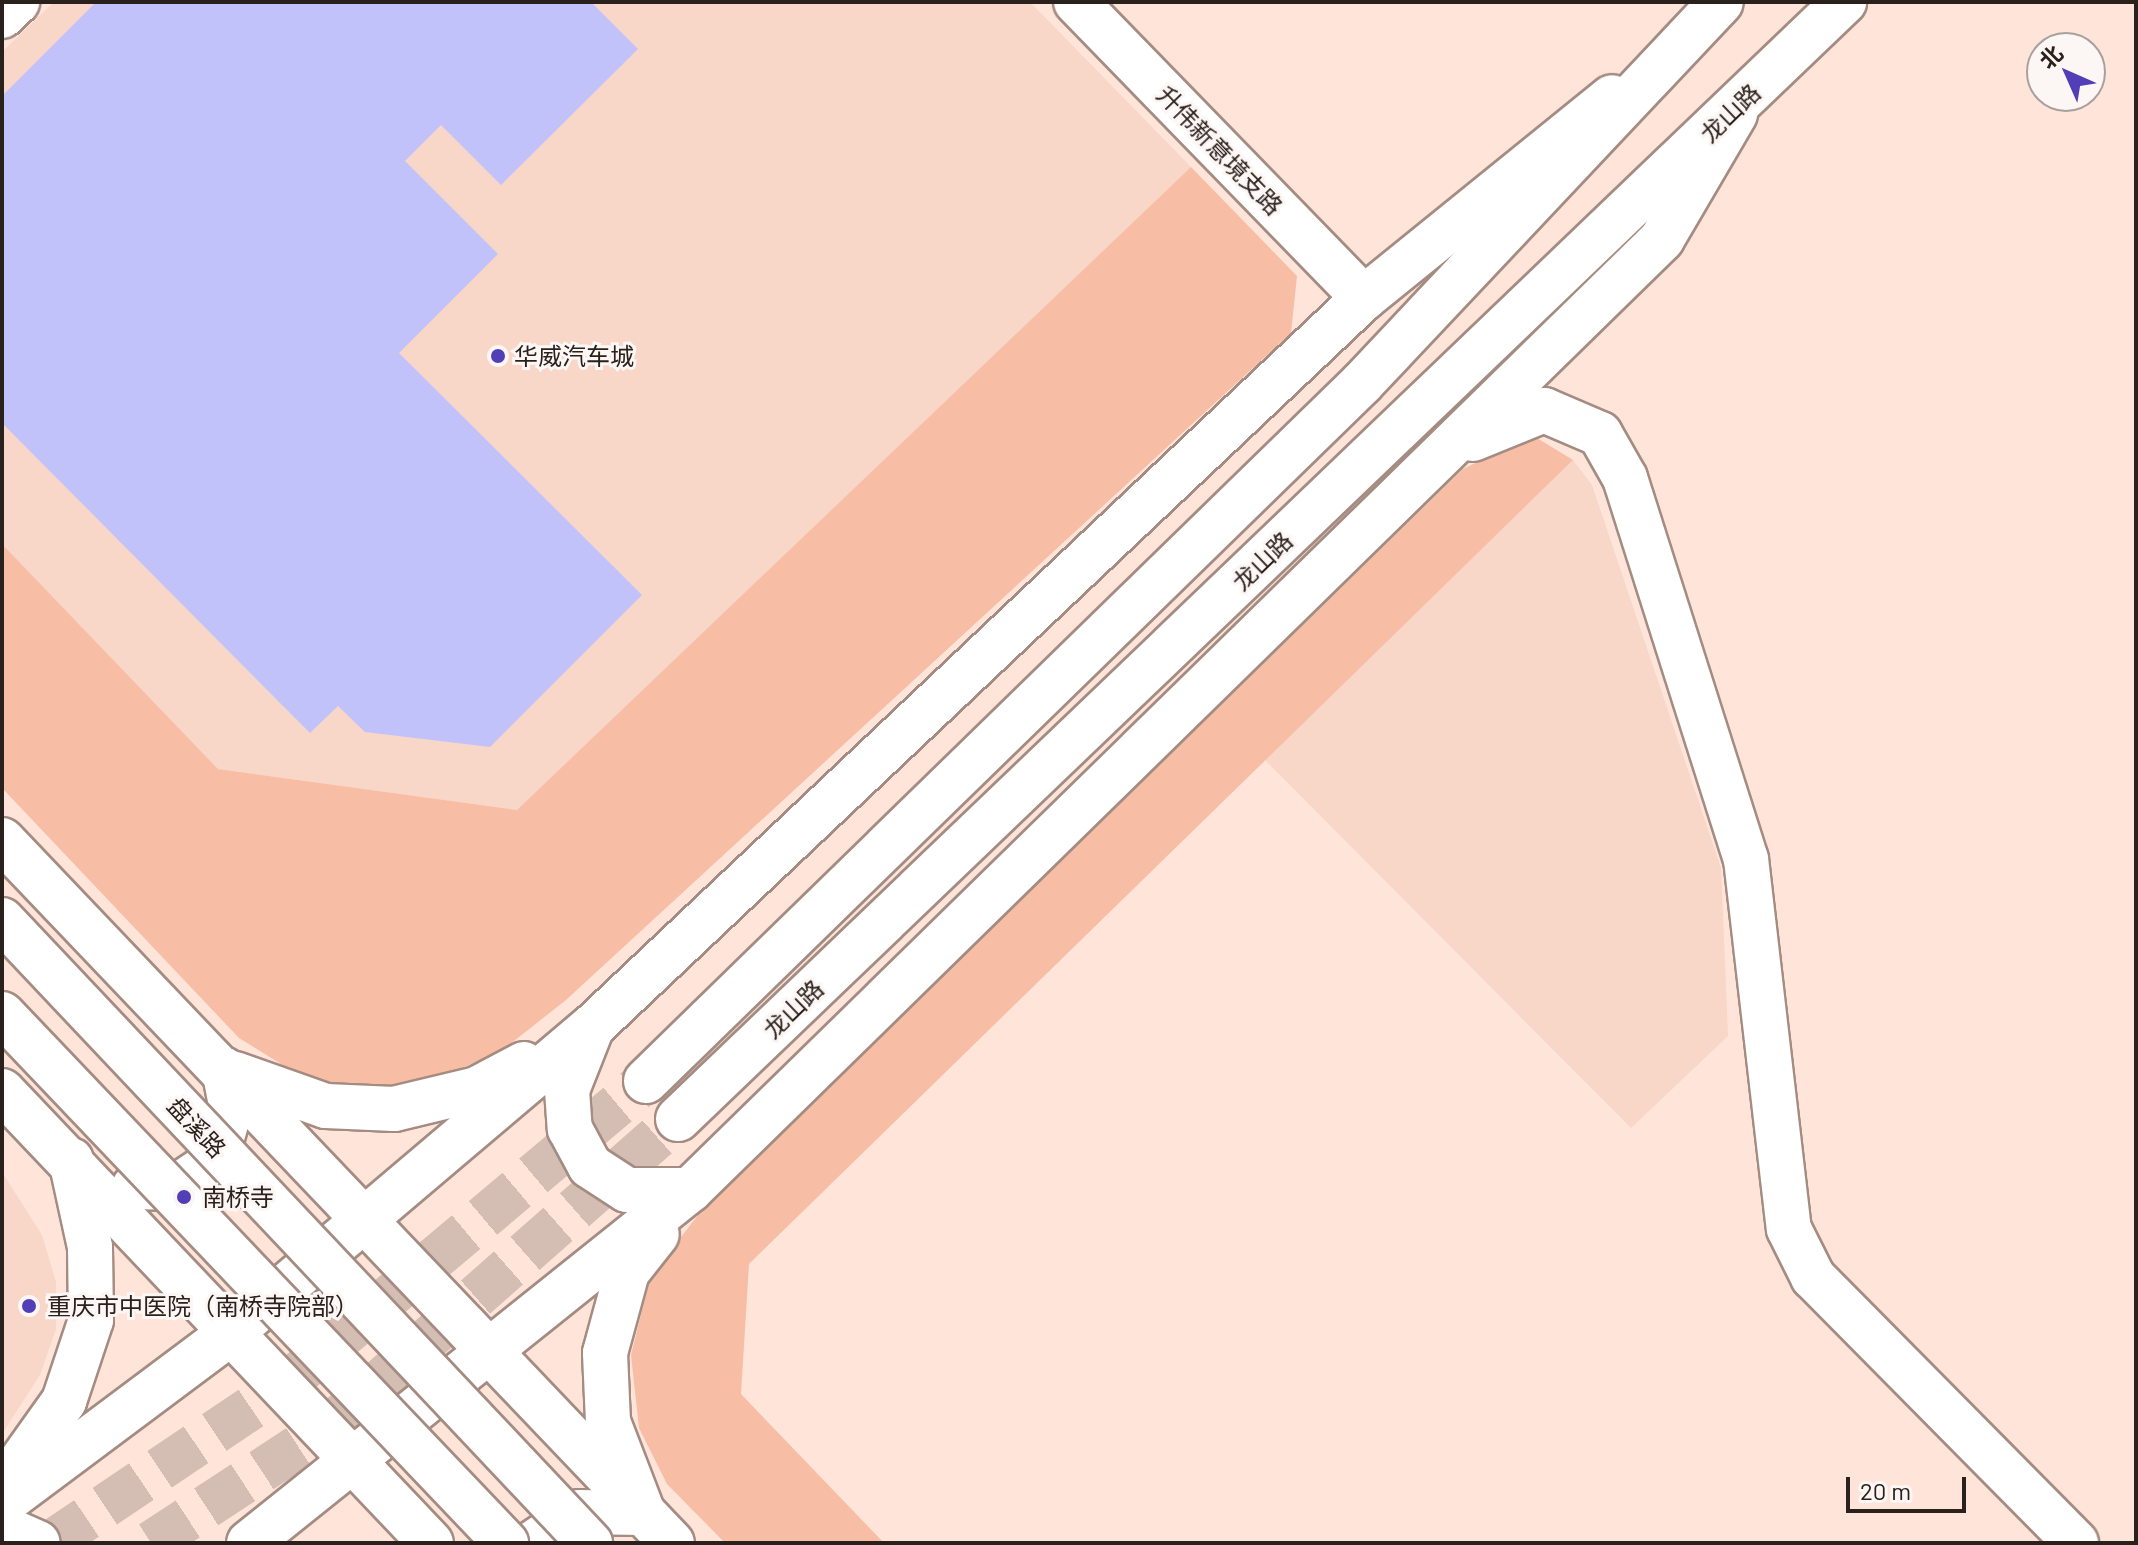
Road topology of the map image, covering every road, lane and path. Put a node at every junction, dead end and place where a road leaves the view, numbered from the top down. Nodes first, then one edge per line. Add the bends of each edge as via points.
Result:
1 (17, 2) edge
2 (1076, 2) edge
3 (1721, 2) edge
4 (1844, 2) edge
5 (2, 16) edge
6 (1682, 40) junction
7 (1743, 101) junction
8 (1364, 298) junction
9 (1437, 460) junction
10 (2, 840) edge
11 (2, 920) edge
12 (2, 1014) edge
13 (593, 1026) junction
14 (224, 1070) junction
15 (646, 1081) tunnel mouth
16 (2, 1091) edge
17 (678, 1119) tunnel mouth
18 (71, 1160) junction
19 (690, 1190) junction
20 (370, 1218) junction
21 (233, 1331) junction
22 (495, 1349) junction
23 (357, 1463) junction
24 (2, 1488) edge
25 (2, 1504) edge
26 (2, 1527) edge
27 (658, 1528) edge
28 (38, 1543) edge
29 (249, 1543) edge
30 (431, 1543) edge
31 (506, 1543) edge
32 (533, 1543) edge
33 (590, 1543) edge
34 (2076, 1543) edge

1 - 5 street
2 - 8 street, 升伟新意境支路
3 - 6 street
4 - 7 street, 龙山路
6 - 8 street
6 - 15 street via 1362,383
7 - 9 street via 1662,239
7 - 17 street, 龙山路
8 - 13 street
9 - 19 street
9 - 34 street via 1505,420 1544,410 1600,434 1625,478 1746,859 1789,1229 1813,1277
10 - 14 street
11 - 33 street, 盘溪路, bridge
12 - 31 street, bridge
13 - 14 street via 477,1089 394,1109 326,1106
13 - 19 street via 567,1090 570,1129 590,1166 627,1190
13 - 20 street
14 - 18 street via 228,1132 216,1160 196,1180 144,1190
14 - 20 street
16 - 18 street
18 - 21 street
18 - 24 street via 90,1247 91,1320 64,1401
19 - 22 street
19 - 27 street via 627,1272 605,1353 608,1422
20 - 21 street
20 - 22 street
21 - 23 street
21 - 25 street
22 - 23 street
22 - 27 street
23 - 29 street
23 - 30 street
26 - 28 street
27 - 32 street via 579,1512

